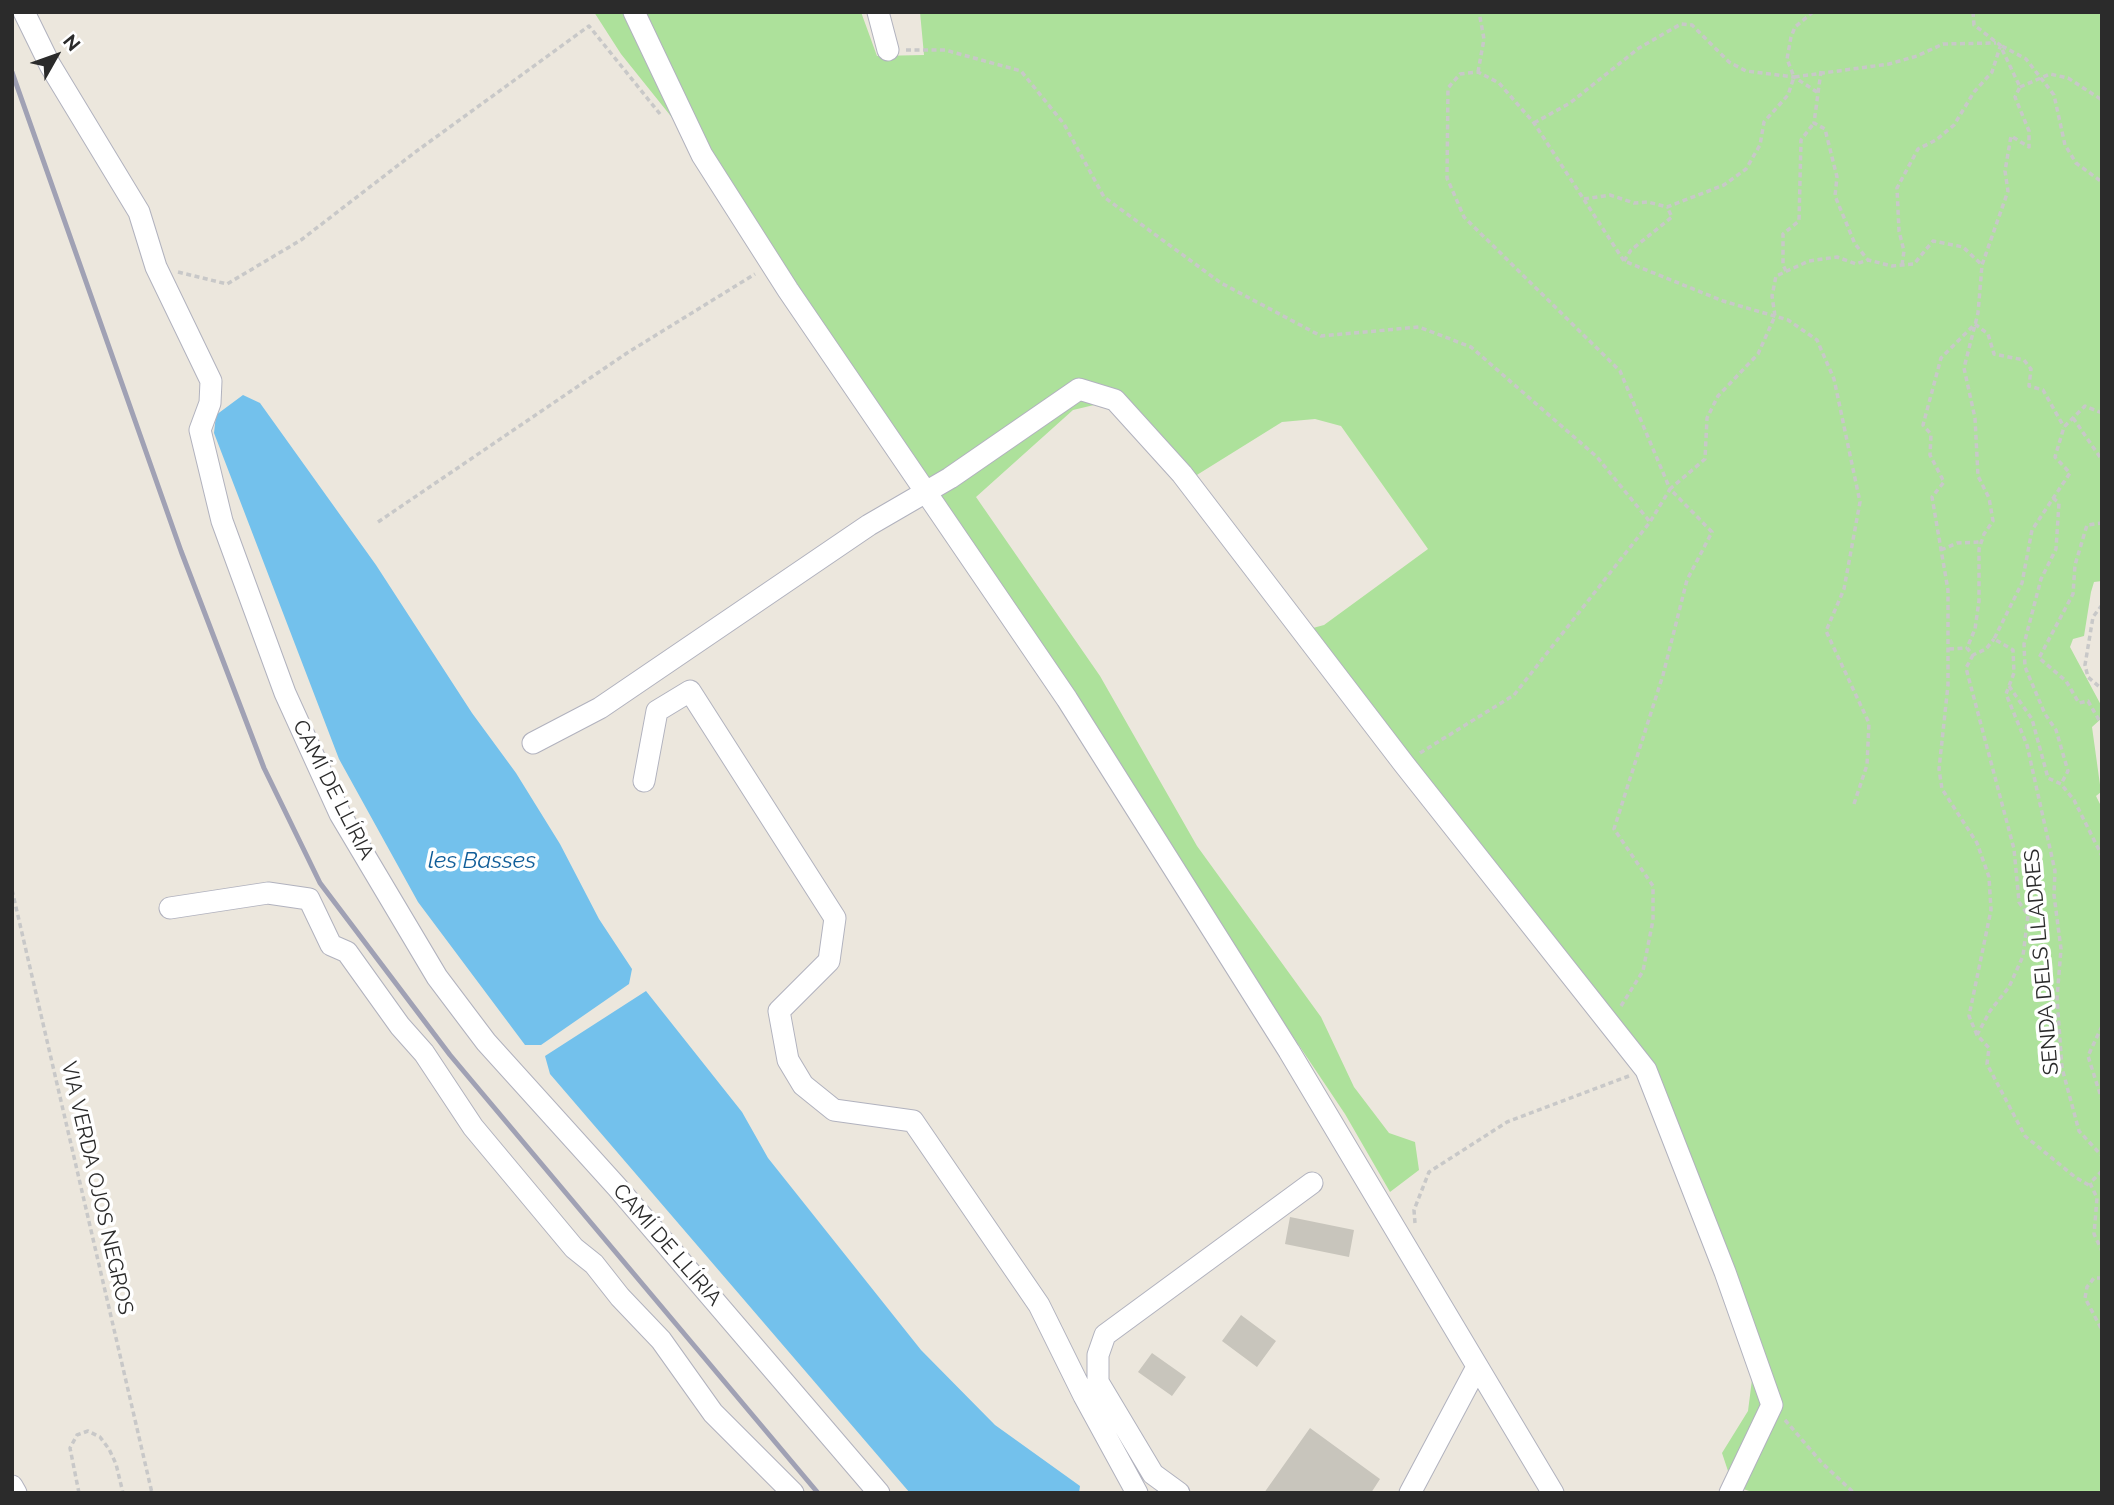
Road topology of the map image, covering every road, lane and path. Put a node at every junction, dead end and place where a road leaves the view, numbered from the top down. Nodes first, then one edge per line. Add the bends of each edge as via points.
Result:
1 (24, 12) edge
2 (634, 12) edge
3 (878, 12) edge
4 (1479, 12) edge
5 (1813, 12) edge
6 (1973, 12) edge
7 (2000, 45) junction
8 (888, 50) joint
9 (1821, 71) junction
10 (1478, 72) junction
11 (1794, 77) junction
12 (2041, 78) junction
13 (2020, 87) junction
14 (1817, 92) junction
15 (2102, 100) edge
16 (660, 114) dead end
17 (1814, 123) junction
18 (1534, 124) junction
19 (2102, 182) edge
20 (1584, 199) junction
21 (1667, 207) junction
22 (1868, 260) junction
23 (1624, 261) junction
24 (771, 263) junction
25 (1902, 265) junction
26 (1982, 265) junction
27 (156, 267) junction
28 (1786, 271) junction
29 (1775, 316) junction
30 (1975, 324) junction
31 (2102, 413) edge
32 (2073, 418) junction
33 (2064, 427) junction
34 (2102, 460) edge
35 (1670, 489) junction
36 (927, 491) junction
37 (2053, 498) junction
38 (378, 522) dead end
39 (1650, 522) junction
40 (2102, 523) edge
41 (1981, 542) junction
42 (1941, 550) junction
43 (2102, 605) edge
44 (1994, 639) junction
45 (1967, 648) junction
46 (1949, 649) junction
47 (1973, 655) junction
48 (2009, 686) junction
49 (2102, 689) edge
50 (2099, 719) dead end
51 (533, 743) dead end
52 (1404, 764) junction
53 (644, 781) dead end
54 (2061, 784) junction
55 (1854, 804) dead end
56 (2102, 856) edge
57 (12, 890) edge
58 (170, 908) dead end
59 (1606, 1020) junction
60 (2102, 1027) edge
61 (1977, 1035) junction
62 (1646, 1070) junction
63 (2102, 1100) edge
64 (2102, 1156) edge
65 (2102, 1171) edge
66 (1312, 1184) dead end
67 (2092, 1187) junction
68 (2102, 1251) edge
69 (1415, 1263) junction
70 (2102, 1278) edge
71 (2102, 1330) edge
72 (1477, 1367) junction
73 (1772, 1405) junction
74 (12, 1486) edge
75 (16, 1493) edge
76 (79, 1493) edge
77 (123, 1493) edge
78 (152, 1493) edge
79 (793, 1493) edge
80 (879, 1493) edge
81 (1137, 1493) edge
82 (1179, 1493) edge
83 (1410, 1493) edge
84 (1553, 1493) edge
85 (1730, 1493) edge
86 (1854, 1493) edge

1 - 27 street, CAMÍ DE LLÍRIA via 50,65 139,212
2 - 24 street via 702,155
3 - 8 street
4 - 10 path via 1484,39
5 - 11 path via 1795,27 1791,37 1787,59
6 - 7 path via 1974,25
7 - 9 path via 1943,44 1889,64
7 - 12 path via 2026,59
7 - 13 path
7 - 25 path via 1992,72 1954,125 1918,149 1897,188
8 - 39 path via 945,50 1021,71 1064,124 1104,197 1222,283 1321,336 1419,327 1471,347 1597,457
9 - 11 path
9 - 14 path
10 - 18 path via 1499,83
10 - 35 path via 1460,74 1448,88 1447,178 1464,217 1620,371
11 - 14 path
11 - 18 path via 1746,71 1729,62 1692,25 1681,24 1639,48 1570,103
11 - 21 path via 1788,95 1764,122 1760,145 1746,169 1724,185
12 - 13 path
12 - 15 path via 2050,74 2068,78
12 - 19 path via 2054,95 2065,145 2077,163
13 - 26 path via 2015,97 2029,131 2029,148 2011,136 2004,171 2008,191
14 - 17 path
16 - 27 path via 589,26 301,240 227,284
17 - 22 path via 1825,129 1837,177 1835,196 1855,244
17 - 28 path via 1801,140 1799,221 1783,234
18 - 20 path
20 - 21 path via 1610,195
20 - 23 path
21 - 23 path via 1672,216
22 - 25 path
22 - 28 path via 1856,264 1837,257 1809,261
23 - 29 path
24 - 36 street
24 - 38 path via 627,353
25 - 26 path via 1914,264 1933,242 1963,247
26 - 30 path
27 - 80 street, CAMÍ DE LLÍRIA via 211,381 210,403 200,430 222,521 285,693 340,814 438,976 486,1042 617,1187
28 - 29 path via 1776,276
29 - 35 path via 1758,354 1718,396 1707,418 1705,459
29 - 55 path via 1817,340 1834,379 1860,502 1844,589 1826,631 1870,723 1867,765
30 - 33 path via 1988,334 1994,354 2024,360 2031,369 2029,386 2043,390
30 - 41 path via 1964,368 1975,418 1978,476 1993,521
30 - 42 path via 1941,358 1923,425 1930,434 1930,455 1944,482 1932,497
31 - 32 path via 2085,407
32 - 33 path
32 - 34 path
33 - 37 path via 2055,457 2070,473
35 - 39 path
35 - 59 path via 1712,532 1688,580 1614,829 1653,886 1653,920 1643,971 1624,1003
36 - 51 street via 869,525 600,708
36 - 52 street via 1079,389 1115,400 1182,474
36 - 69 street via 1082,723 1289,1051
37 - 44 path via 2032,530 2022,583
37 - 54 path via 2059,503 2056,549 2041,579 2024,644 2025,667 2056,730 2068,771
39 - 52 path via 1514,695
40 - 50 path via 2087,525 2075,565 2073,594 2039,658 2066,681 2079,703 2088,701
41 - 42 path via 1957,543
41 - 45 path via 1979,601
42 - 46 path via 1948,590
43 - 49 path via 2093,617 2085,665 2088,677
44 - 47 path
44 - 48 path, SENDA DELS LLADRES via 2013,650 2014,673
45 - 46 path
45 - 47 path
46 - 61 path via 1941,789 1977,843 1989,877 1991,910 1969,1016
47 - 61 path via 1966,668 2014,849 2020,902 2028,915 2022,956 2009,987
48 - 54 path via 2032,719 2048,778
48 - 64 path, SENDA DELS LLADRES via 2006,694 2027,745 2055,871 2062,1068 2080,1131
52 - 59 street
53 - 81 street via 657,711 690,691 835,918 829,961 779,1011 788,1060 803,1085 834,1110 912,1121 1039,1305
54 - 56 path
57 - 78 path, VIA VERDA OJOS NEGROS
58 - 79 street via 268,893 309,899 331,945 347,953 424,1053 473,1127 574,1248 662,1340 713,1413
59 - 62 street
60 - 63 path via 2088,1056
61 - 67 path via 1989,1048 1987,1064 2025,1136
62 - 69 path via 1507,1122 1429,1172 1414,1210
62 - 73 street
65 - 67 path via 2090,1183
66 - 82 street via 1105,1335 1098,1355 1098,1382 1153,1474
67 - 68 path via 2096,1198 2094,1234
69 - 72 street
70 - 71 path via 2094,1278 2085,1298
72 - 83 street
72 - 84 street
73 - 85 street
73 - 86 path
74 - 75 street
76 - 77 path via 71,1448 77,1435 88,1431 109,1449

